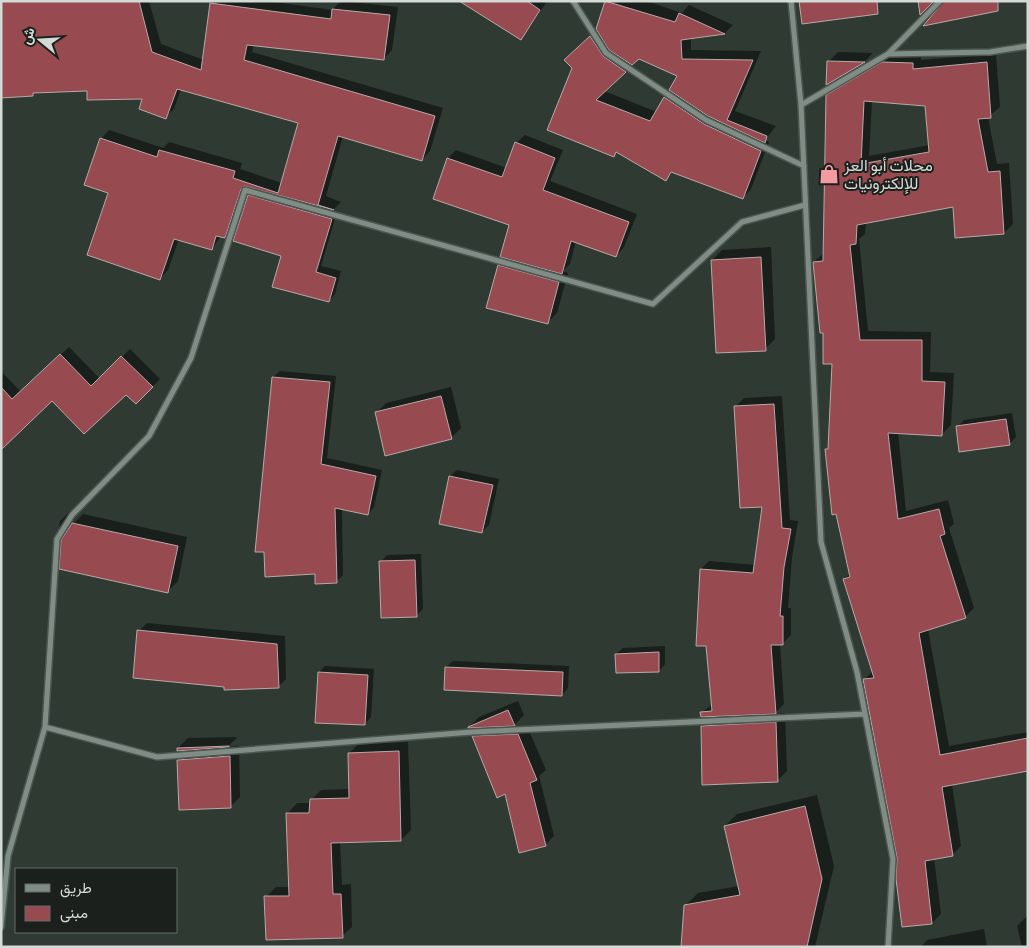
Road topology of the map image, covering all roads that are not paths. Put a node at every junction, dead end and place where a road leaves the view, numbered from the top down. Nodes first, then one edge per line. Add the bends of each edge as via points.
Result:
1 (573, 1) edge
2 (791, 1) edge
3 (940, 1) edge
4 (1028, 46) edge
5 (888, 54) junction
6 (801, 105) junction
7 (804, 166) junction
8 (805, 205) junction
9 (865, 714) junction
10 (45, 727) junction
11 (1, 927) edge
12 (888, 947) edge

1 - 7 street via 606,53 706,120
2 - 6 street
3 - 5 street
4 - 5 street via 990,52
5 - 6 street
6 - 7 street
7 - 8 street
8 - 9 street via 821,542 857,672
8 - 10 street via 742,222 653,304 245,190 191,358 149,436 72,515 57,539
9 - 10 street via 472,732 157,757
9 - 12 street via 893,859
10 - 11 street via 8,856

